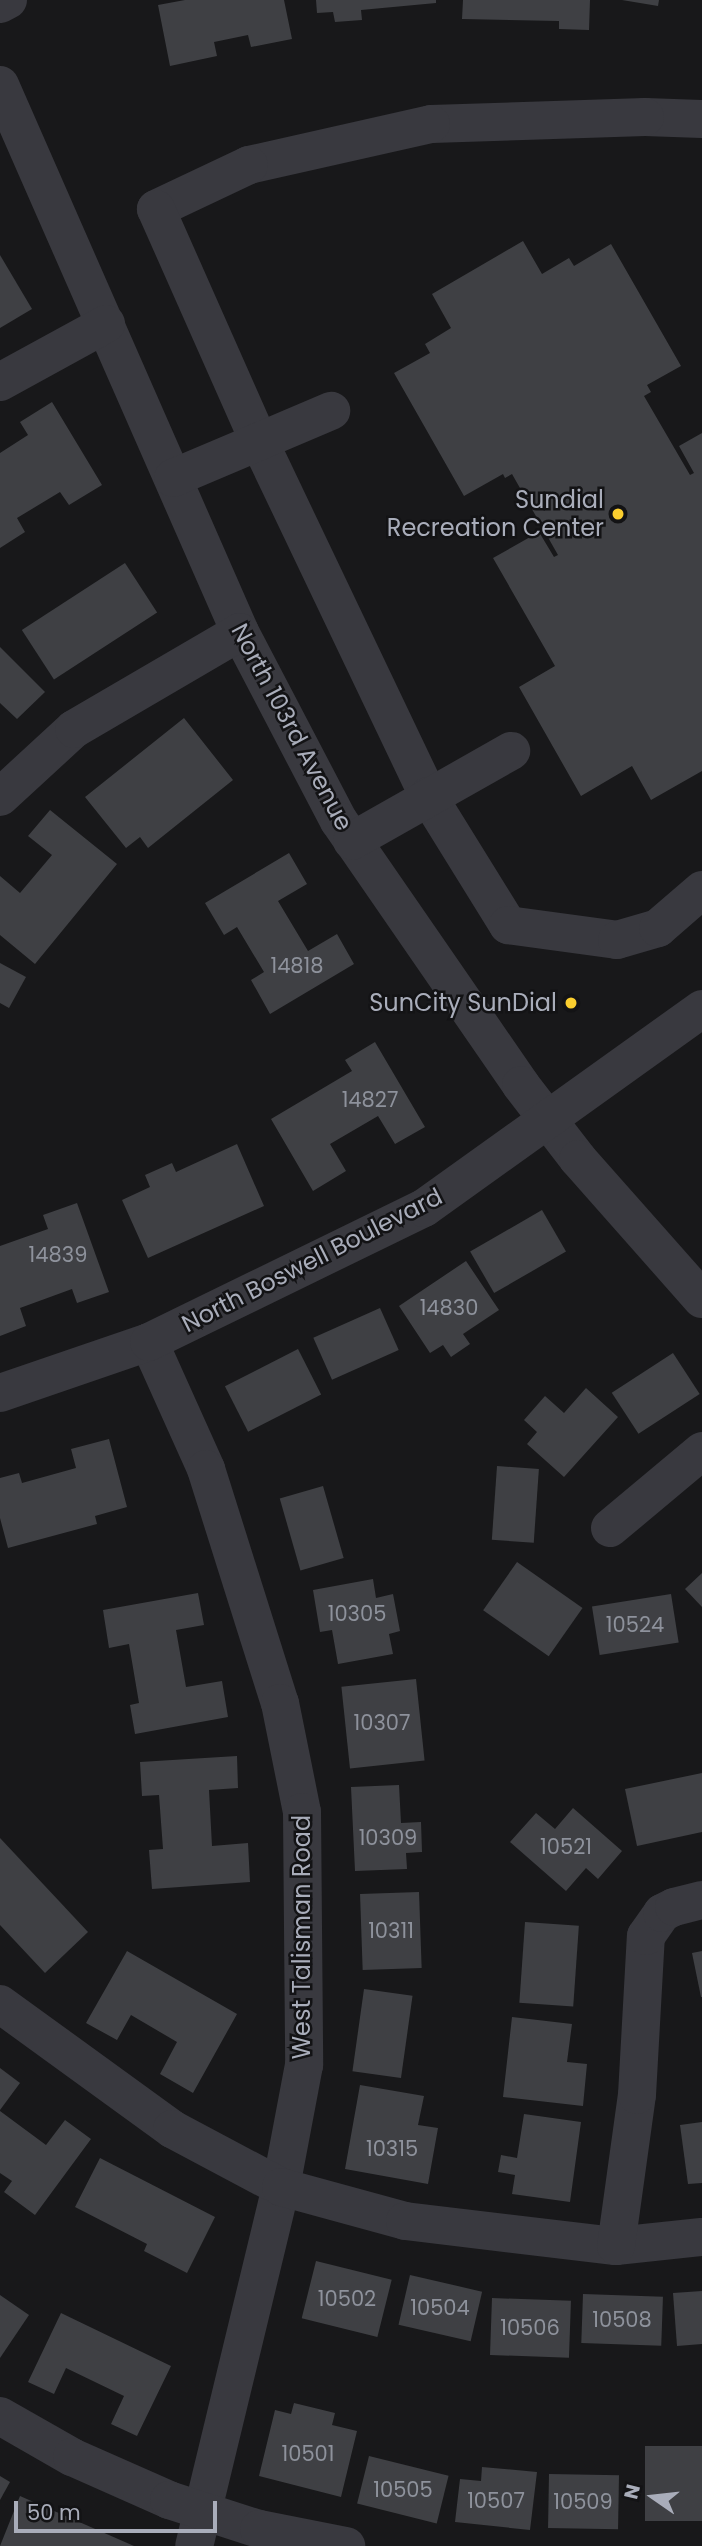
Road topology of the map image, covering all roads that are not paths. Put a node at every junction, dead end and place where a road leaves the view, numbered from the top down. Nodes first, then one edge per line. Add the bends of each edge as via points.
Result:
1 (8, 0) edge
2 (0, 4) edge
3 (0, 85) edge
4 (702, 119) edge
5 (106, 324) junction
6 (0, 382) edge
7 (331, 411) dead end
8 (259, 441) junction
9 (173, 478) junction
10 (240, 632) junction
11 (511, 751) dead end
12 (428, 796) junction
13 (0, 797) edge
14 (352, 841) junction
15 (702, 890) edge
16 (702, 1009) edge
17 (548, 1121) junction
18 (702, 1299) edge
19 (149, 1342) junction
20 (0, 1393) edge
21 (702, 1451) edge
22 (610, 1528) dead end
23 (702, 1900) edge
24 (0, 2004) edge
25 (281, 2187) junction
26 (702, 2236) edge
27 (616, 2246) junction
28 (0, 2416) edge
29 (198, 2528) edge
30 (346, 2546) edge

1 - 2 street
3 - 5 street, North 103rd Avenue
4 - 8 street via 431,124 248,165 156,209
5 - 6 street
5 - 9 street, North 103rd Avenue
7 - 8 street
8 - 9 street
8 - 12 street
9 - 10 street, North 103rd Avenue
10 - 13 street via 74,729
10 - 14 street, North 103rd Avenue
11 - 12 street
12 - 14 street
12 - 15 street via 508,925 617,940 658,928
14 - 17 street, North 103rd Avenue
16 - 17 street, North Boswell Boulevard
17 - 18 street, North 103rd Avenue
17 - 19 street, North Boswell Boulevard via 424,1208
19 - 20 street, North Boswell Boulevard
19 - 25 street, West Talisman Road via 206,1469 280,1703 303,1812 304,2065
21 - 22 street
23 - 27 street via 662,1913 646,1936 637,2095
24 - 25 street via 172,2129
25 - 27 street via 405,2221
25 - 29 street, West Talisman Road
26 - 27 street
28 - 29 street via 72,2457 169,2500
29 - 30 street via 259,2529

